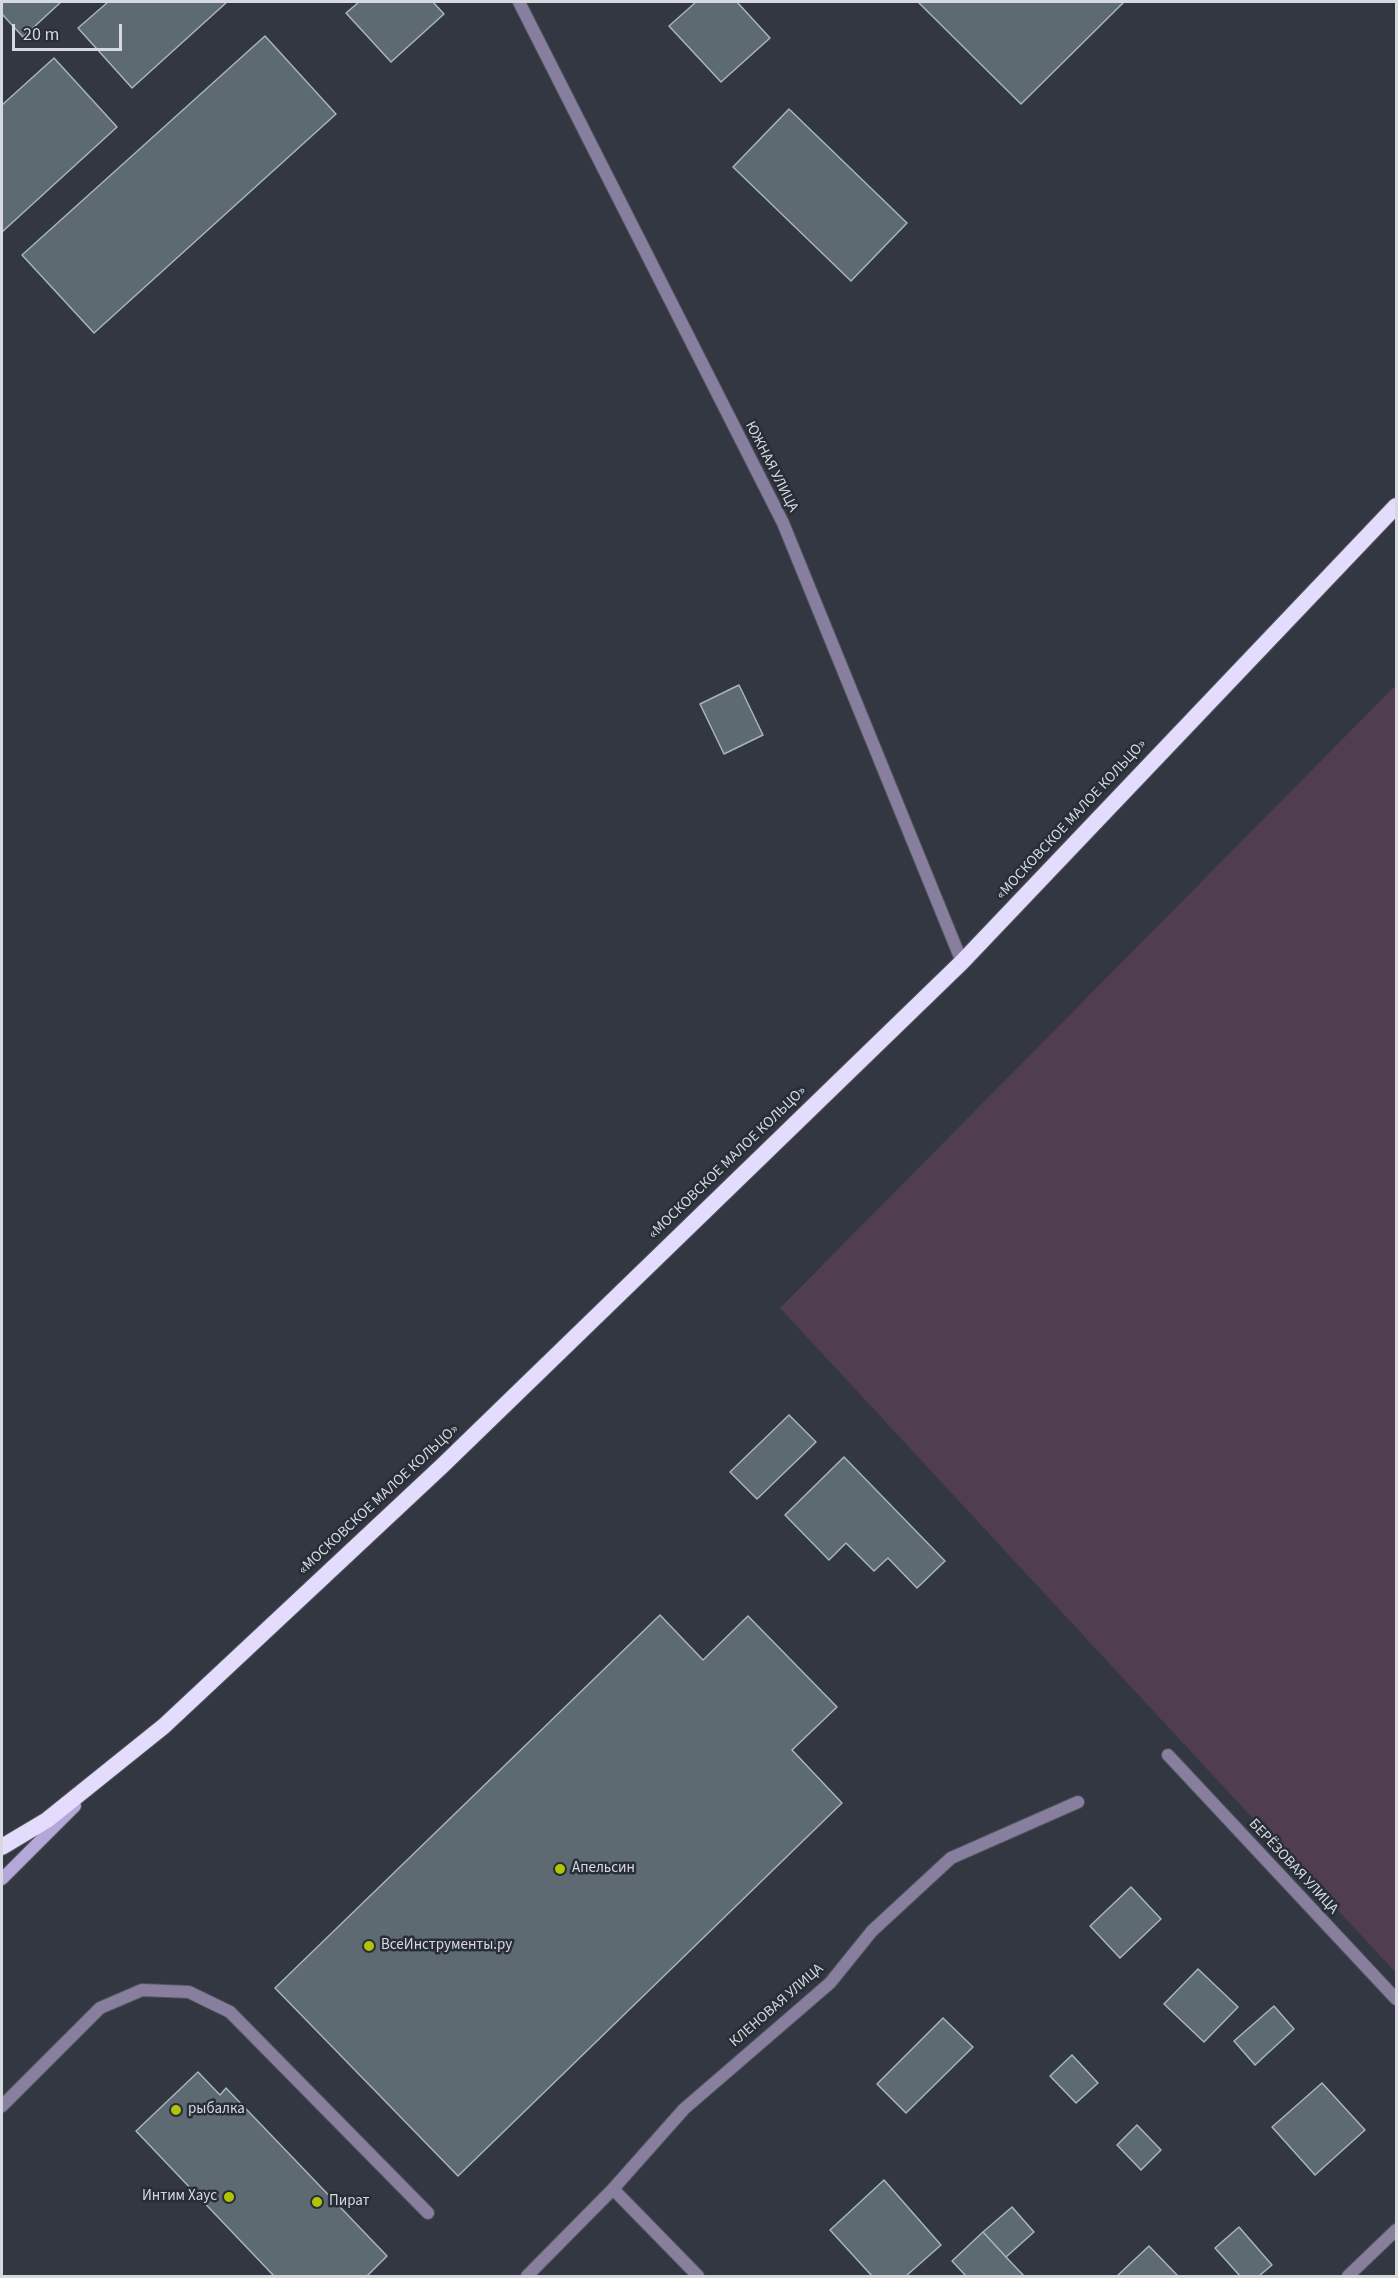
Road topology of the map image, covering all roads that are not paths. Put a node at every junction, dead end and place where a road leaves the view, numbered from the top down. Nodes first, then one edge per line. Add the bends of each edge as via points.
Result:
1 (519, 2) edge
2 (1396, 499) edge
3 (1396, 506) edge
4 (1348, 555) junction
5 (962, 962) junction
6 (1168, 1755) dead end
7 (109, 1772) junction
8 (1078, 1802) dead end
9 (2, 1847) edge
10 (2, 1879) edge
11 (1396, 1999) edge
12 (2, 2106) edge
13 (613, 2189) junction
14 (428, 2213) dead end
15 (1396, 2230) edge
16 (527, 2277) edge
17 (698, 2277) edge
18 (1348, 2277) edge

1 - 5 street, ЮЖНАЯ УЛИЦА via 783,523
2 - 4 highway, «МОСКОВСКОЕ МАЛОЕ КОЛЬЦО»
3 - 4 highway, «МОСКОВСКОЕ МАЛОЕ КОЛЬЦО»
4 - 5 highway, «МОСКОВСКОЕ МАЛОЕ КОЛЬЦО»
5 - 7 highway, «МОСКОВСКОЕ МАЛОЕ КОЛЬЦО» via 442,1466 164,1726
6 - 11 street, БЕРЁЗОВАЯ УЛИЦА
7 - 9 highway, «МОСКОВСКОЕ МАЛОЕ КОЛЬЦО» via 47,1820
7 - 10 main road
8 - 13 street, КЛЕНОВАЯ УЛИЦА via 951,1858 872,1931 830,1983 684,2109
12 - 14 street via 100,2008 142,1990 189,1992 230,2012
13 - 16 street, КЛЕНОВАЯ УЛИЦА
13 - 17 street
15 - 18 street

